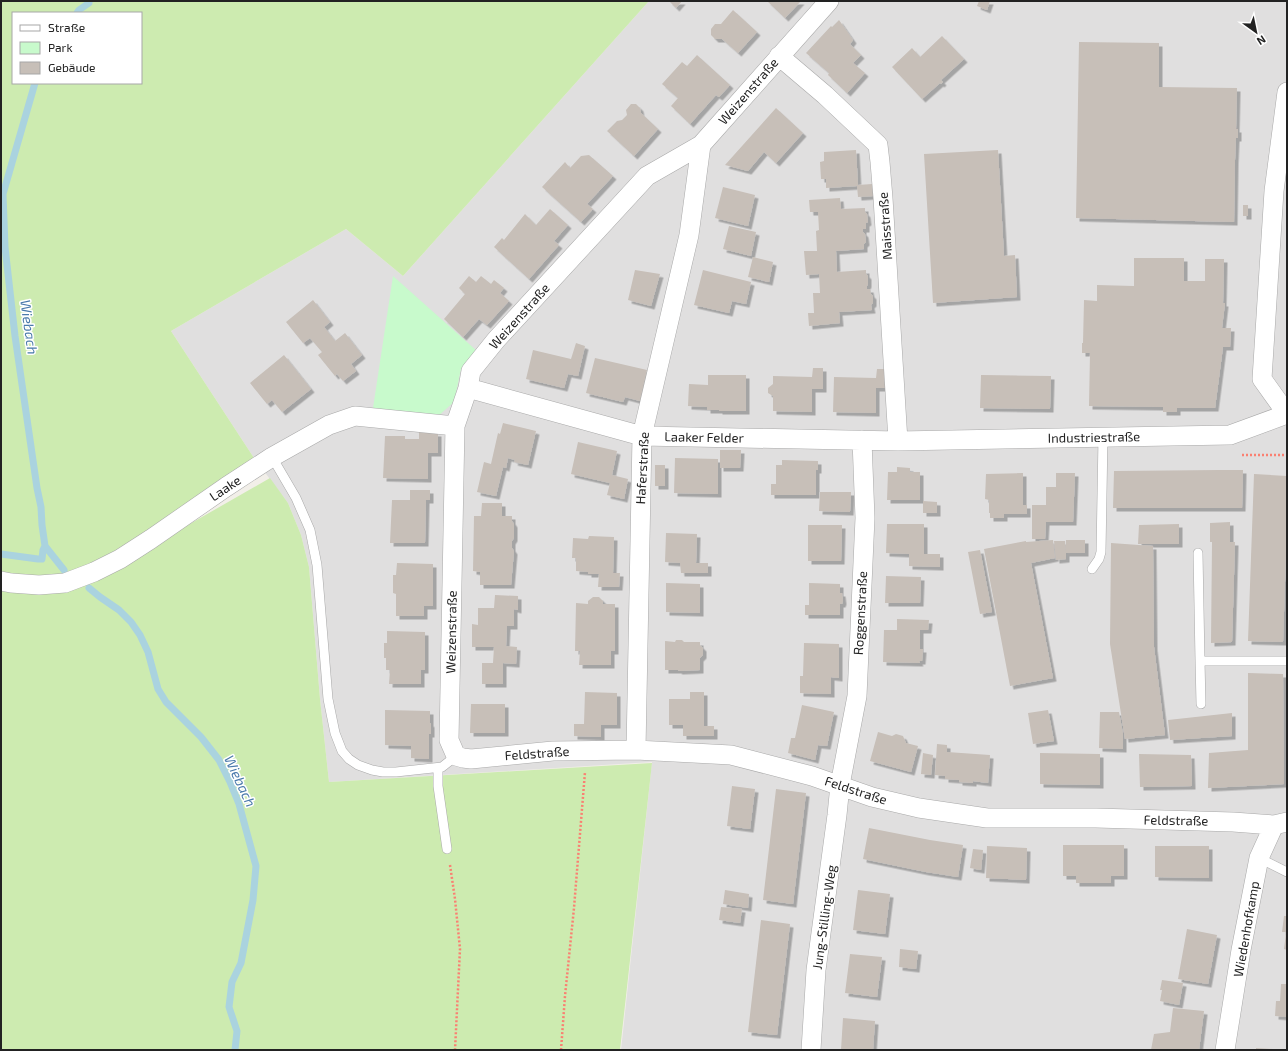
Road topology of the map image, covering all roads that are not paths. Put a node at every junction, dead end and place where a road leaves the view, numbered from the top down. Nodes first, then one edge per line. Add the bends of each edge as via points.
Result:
1 (829, 1) edge
2 (779, 56) junction
3 (1287, 92) edge
4 (701, 145) junction
5 (468, 388) junction
6 (1287, 414) edge
7 (455, 426) junction
8 (642, 436) junction
9 (1103, 437) junction
10 (862, 440) junction
11 (898, 441) junction
12 (272, 457) junction
13 (1198, 553) dead end
14 (1092, 569) dead end
15 (1, 581) edge
16 (1200, 661) junction
17 (1287, 661) edge
18 (1201, 704) dead end
19 (453, 748) junction
20 (636, 750) junction
21 (438, 768) junction
22 (840, 785) junction
23 (1281, 823) edge
24 (447, 848) road end
25 (1259, 858) junction
26 (1287, 872) edge
27 (811, 1050) edge
28 (1225, 1050) edge

1 - 2 street, Weizenstraße
2 - 4 street, Weizenstraße
2 - 11 street, Maisstraße via 878,144
3 - 6 street, Industriestraße via 1274,191 1262,379
4 - 5 street, Weizenstraße via 647,176 496,340 471,371
4 - 8 street, Haferstraße via 689,235
5 - 7 street, Weizenstraße
5 - 8 street, Laaker Felder
6 - 9 street, Industriestraße via 1230,435
7 - 12 street, Laake via 355,416 329,425
7 - 19 street, Weizenstraße
8 - 10 street, Laaker Felder
8 - 20 street, Haferstraße
9 - 11 street, Industriestraße
9 - 14 lane via 1101,552
10 - 11 street, Laaker Felder
10 - 22 street, Roggenstraße via 865,518 857,696
12 - 15 street, Laake via 151,540 94,572 65,583 39,585
12 - 21 lane via 296,498 310,530 317,565 328,699 335,734 342,751 358,765 383,772
13 - 16 lane
16 - 17 lane
16 - 18 lane
19 - 20 street, Feldstraße via 463,758 471,759 553,751
19 - 21 lane via 442,767
20 - 22 street, Feldstraße via 731,755
21 - 24 lane via 438,786
22 - 23 street, Feldstraße via 872,797 919,808 987,818
22 - 27 street, Jung-Stilling-Weg via 816,970
23 - 25 street, Wiedenhofkamp
25 - 26 lane
25 - 28 street, Wiedenhofkamp

